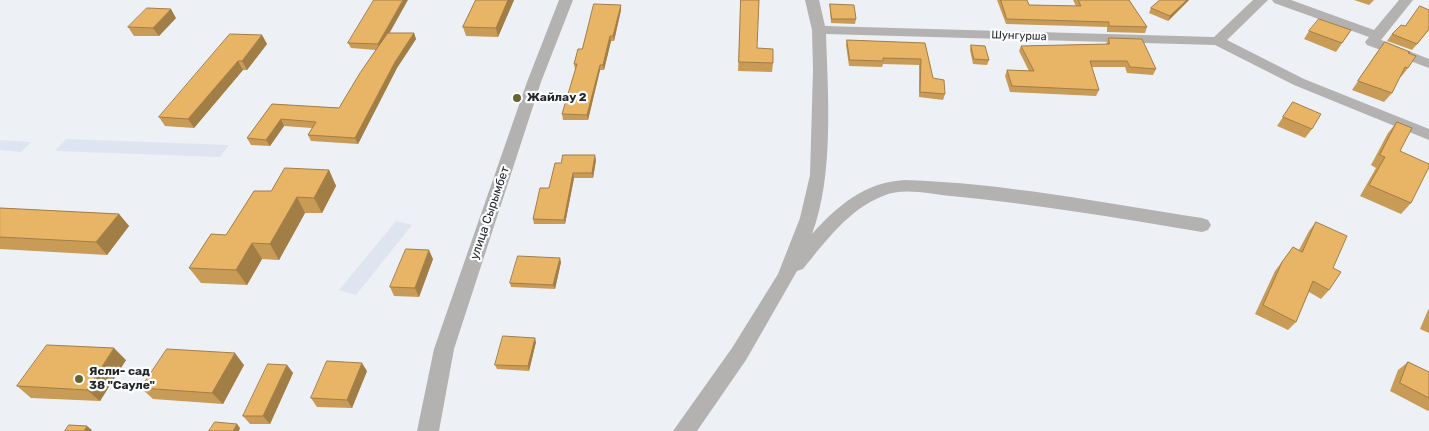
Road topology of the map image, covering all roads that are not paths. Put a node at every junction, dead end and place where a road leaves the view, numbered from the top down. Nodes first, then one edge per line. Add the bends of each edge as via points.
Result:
1 (566, 0) edge
2 (812, 0) edge
3 (1261, 0) edge
4 (1279, 0) edge
5 (1406, 0) edge
6 (819, 30) junction
7 (1375, 39) junction
8 (1218, 41) junction
9 (1429, 64) edge
10 (1429, 135) edge
11 (1202, 225) dead end
12 (786, 276) junction
13 (428, 431) edge
14 (684, 431) edge

1 - 13 street, улица Сырымбет via 534,82 444,349
2 - 6 street
3 - 8 street
4 - 7 street
5 - 7 street
6 - 8 street, Шунгурша
6 - 12 street via 818,174 808,218
7 - 9 street
8 - 10 street via 1299,82
11 - 12 street via 997,193 901,186 879,190 838,217
12 - 14 street via 739,354

